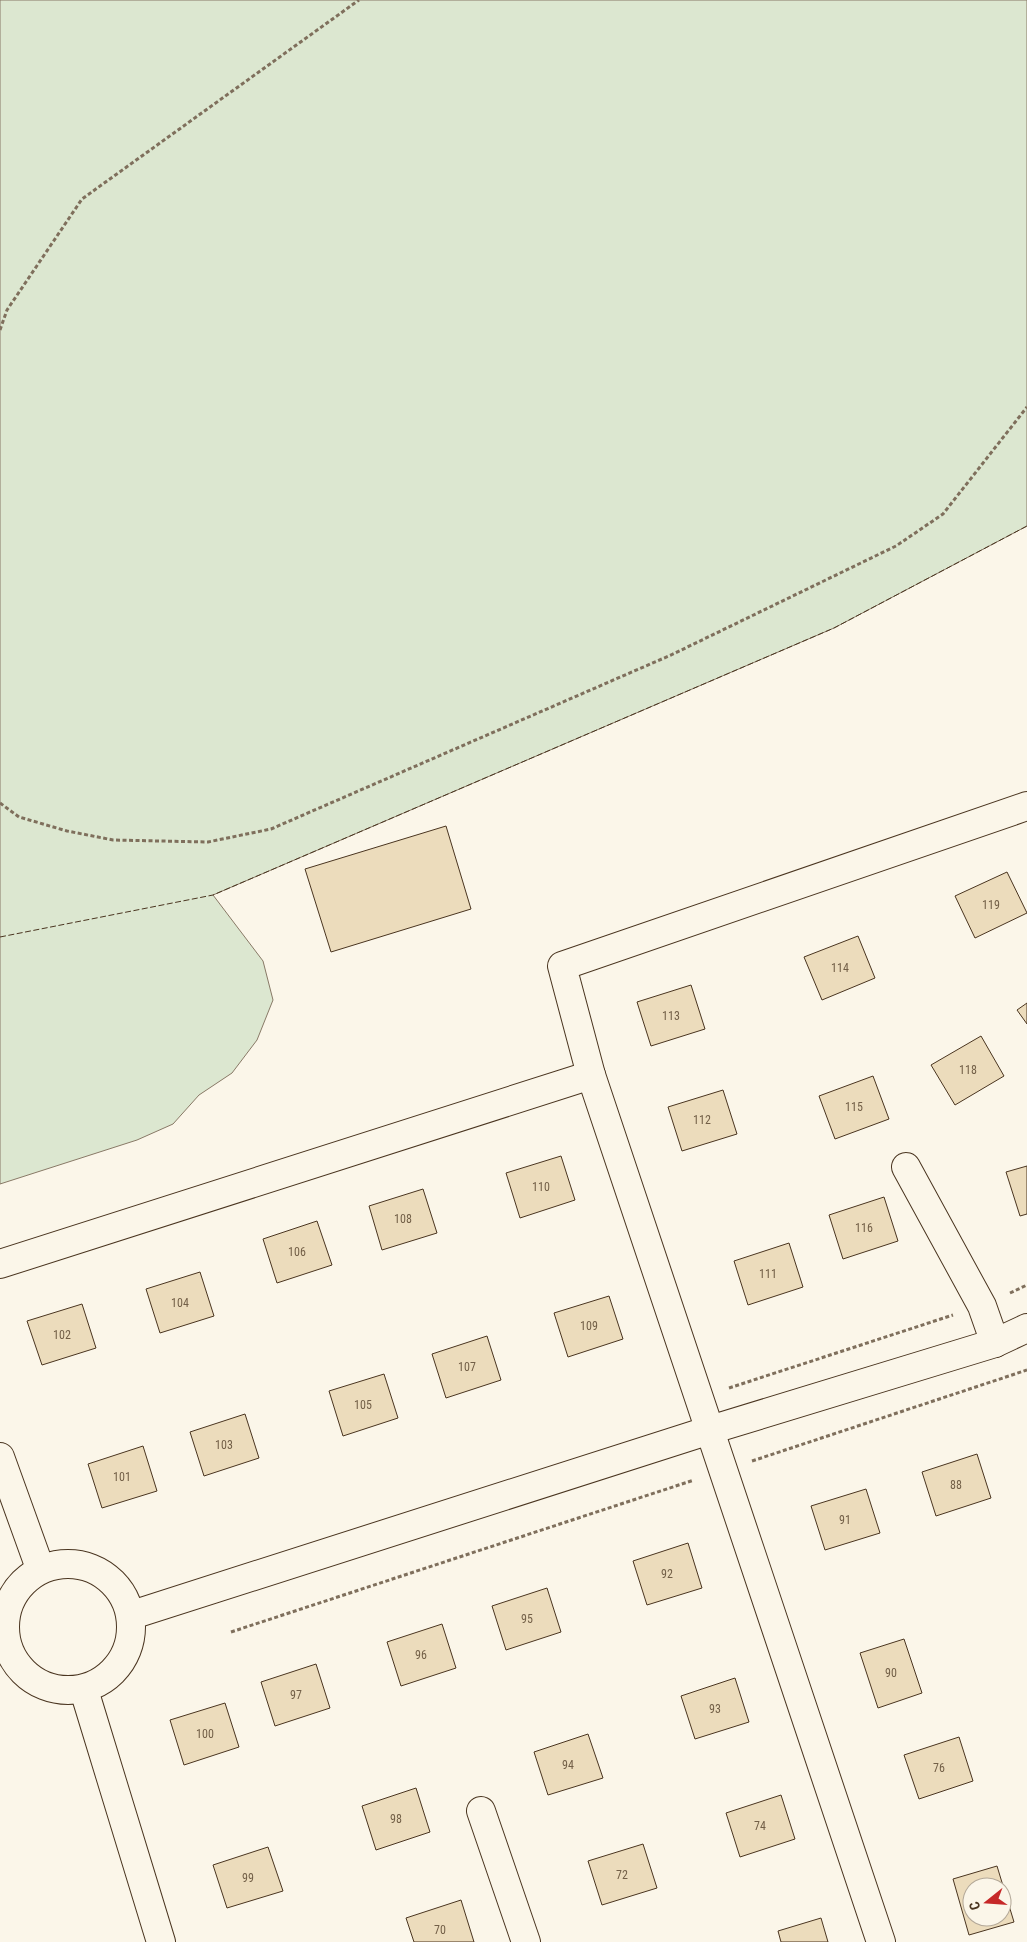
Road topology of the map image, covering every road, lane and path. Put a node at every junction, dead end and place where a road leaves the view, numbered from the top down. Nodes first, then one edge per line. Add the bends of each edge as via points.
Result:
1 (359, 0) edge
2 (0, 330) edge
3 (1027, 407) edge
4 (0, 803) edge
5 (1027, 807) edge
6 (591, 1075) junction
7 (906, 1167) dead end
8 (0, 1264) edge
9 (1027, 1285) edge
10 (982, 1306) junction
11 (1027, 1328) edge
12 (995, 1343) junction
13 (1027, 1370) edge
14 (700, 1398) junction
15 (710, 1430) junction
16 (0, 1458) edge
17 (724, 1470) junction
18 (40, 1568) junction
19 (132, 1615) junction
20 (231, 1632) dead end
21 (84, 1690) junction
22 (481, 1811) dead end
23 (161, 1942) edge
24 (526, 1942) edge
25 (881, 1942) edge

1 - 2 path via 82,199 7,310
3 - 4 path via 943,514 896,546 671,655 271,829 208,842 113,840 20,817
5 - 6 street via 562,966
6 - 8 street
6 - 14 street
7 - 10 street
9 - 10 path
10 - 12 street
10 - 14 path
11 - 12 street
12 - 15 street
13 - 17 path
14 - 15 street
15 - 17 street
15 - 19 street
16 - 18 street
17 - 20 path
17 - 25 street
18 - 19 street via 79,1562 114,1580
18 - 21 street via 12,1593 3,1630 16,1665 46,1688
19 - 21 street via 130,1647 112,1674
21 - 23 street
22 - 24 street

